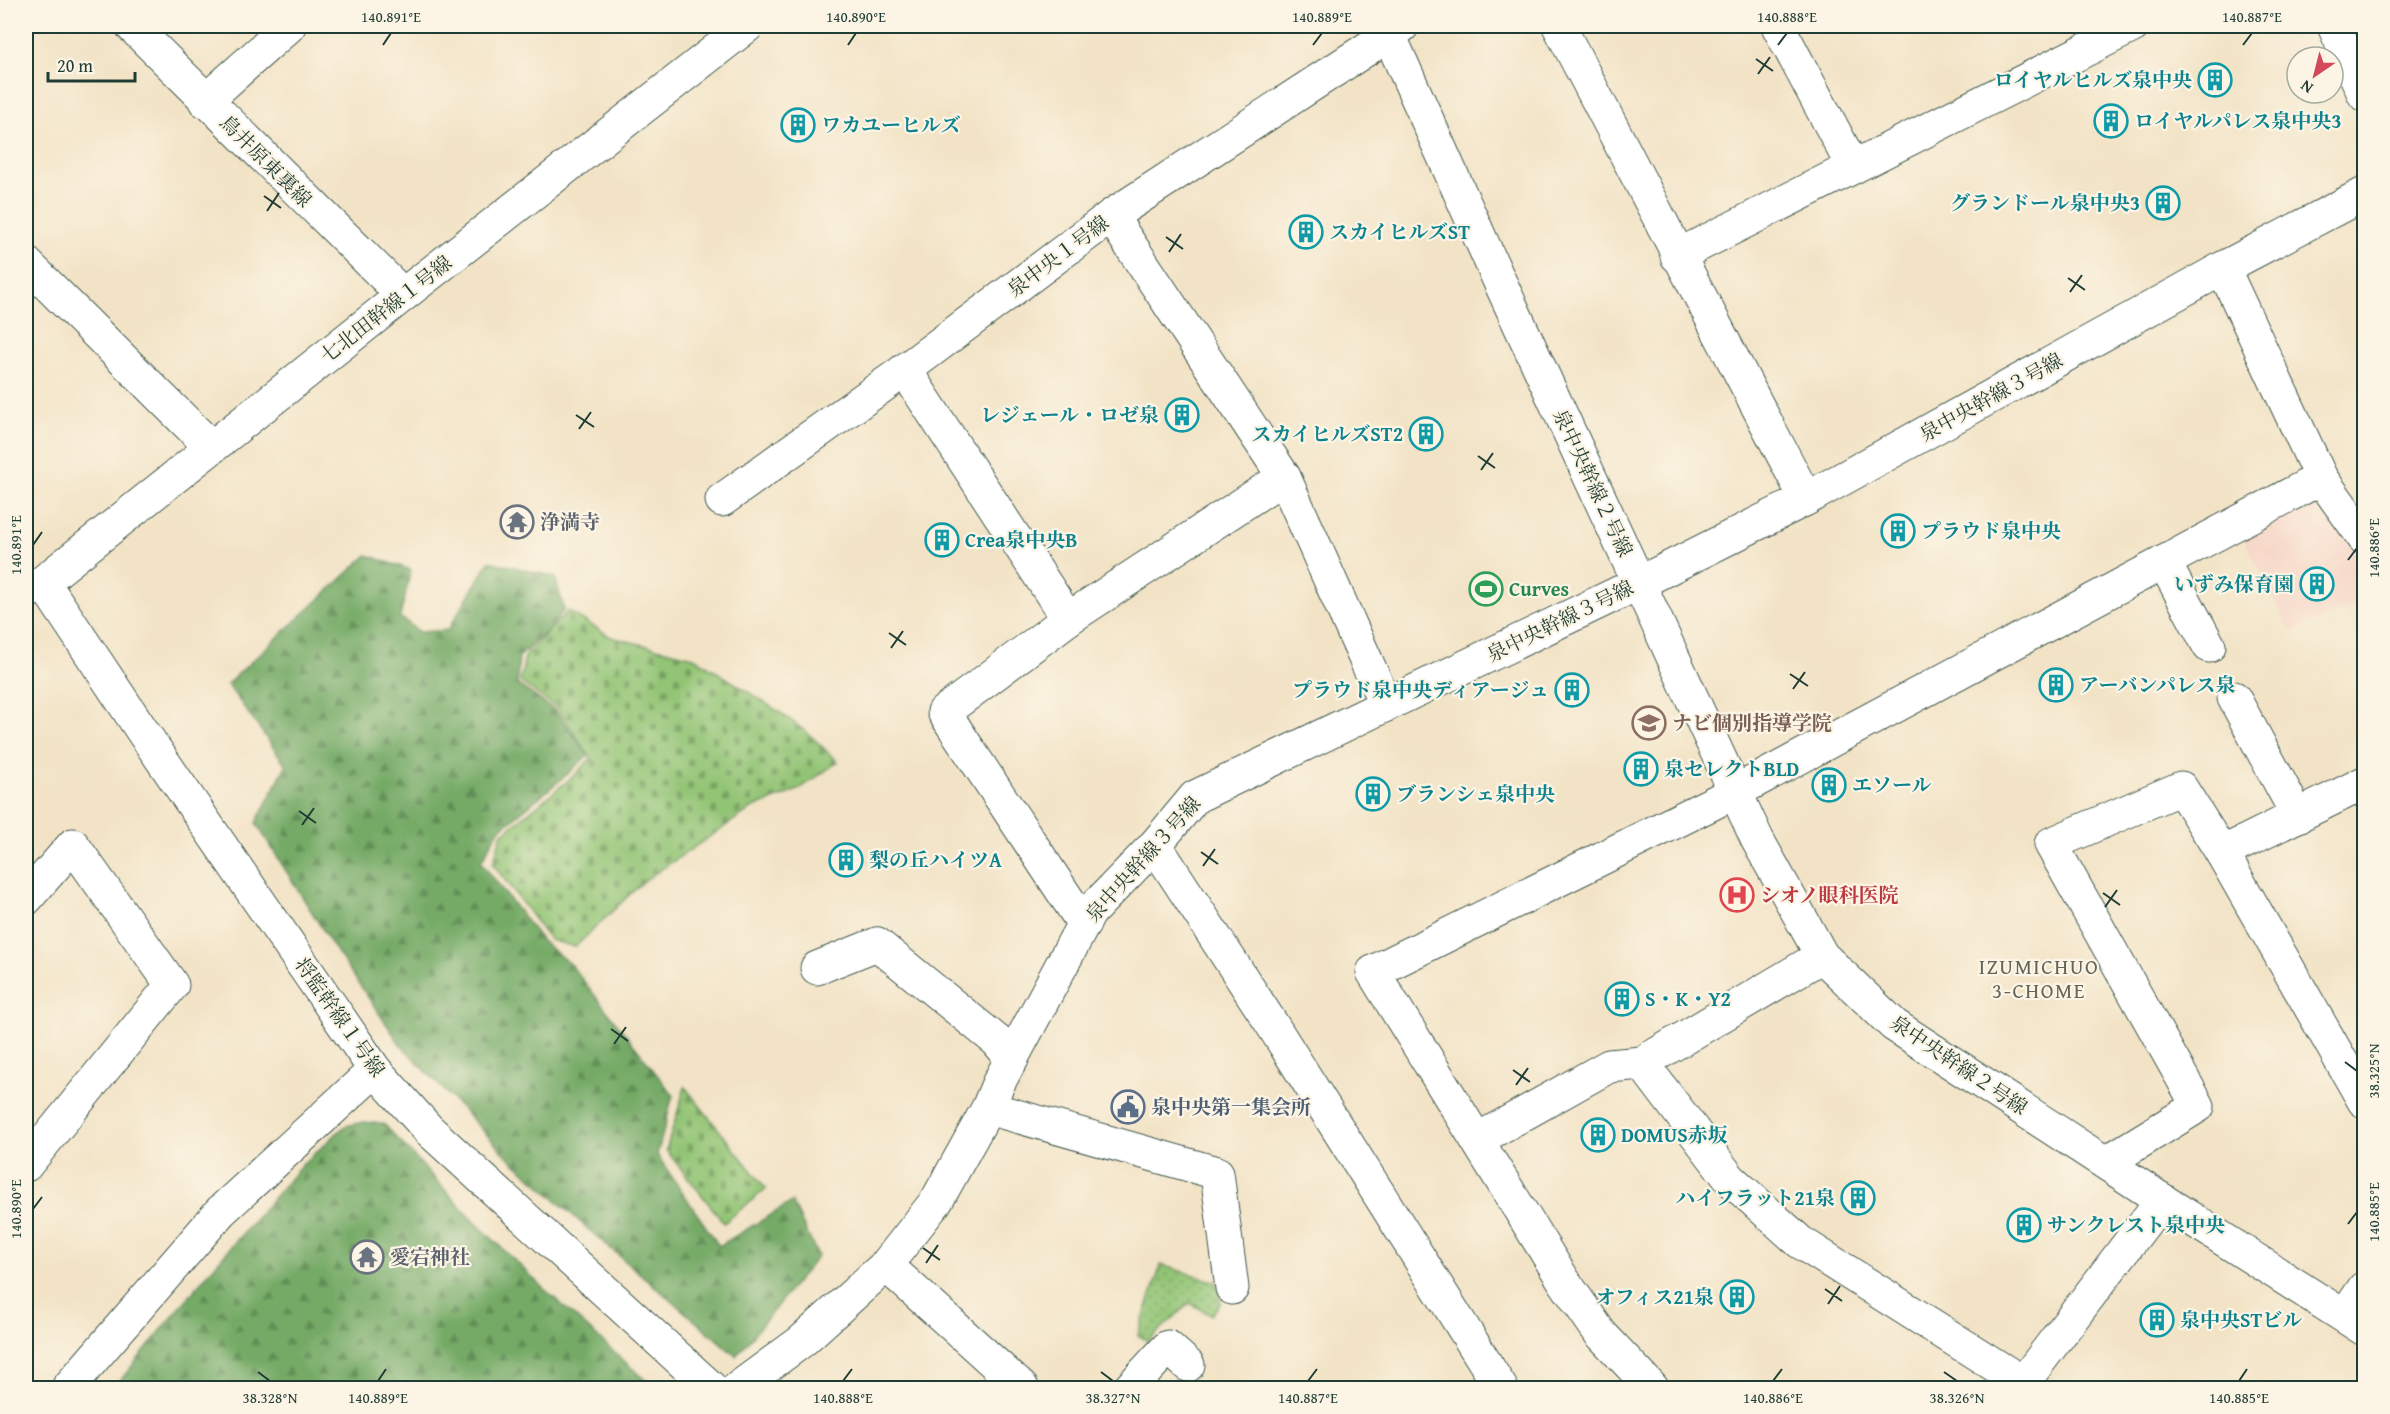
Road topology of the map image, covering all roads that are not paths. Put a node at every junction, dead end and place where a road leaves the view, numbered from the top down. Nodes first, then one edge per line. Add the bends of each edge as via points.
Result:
1 (132, 26) edge
2 (289, 26) edge
3 (747, 26) edge
4 (1558, 26) edge
5 (1778, 26) edge
6 (2133, 26) edge
7 (2334, 26) edge
8 (1392, 28) edge
9 (2364, 94) edge
10 (205, 101) junction
11 (1853, 167) junction
12 (2364, 194) edge
13 (1111, 216) junction
14 (1677, 256) junction
15 (26, 263) edge
16 (2223, 268) junction
17 (403, 296) junction
18 (905, 370) junction
19 (211, 447) junction
20 (1284, 477) junction
21 (2321, 478) junction
22 (1806, 499) junction
23 (722, 500) dead end
24 (2364, 538) edge
25 (2164, 562) junction
26 (1639, 583) junction
27 (34, 587) edge
28 (1068, 618) junction
29 (2209, 646) dead end
30 (2234, 698) dead end
31 (1386, 705) junction
32 (2363, 788) edge
33 (1736, 792) junction
34 (2298, 816) junction
35 (1155, 845) junction
36 (2222, 853) junction
37 (26, 899) edge
38 (1084, 924) junction
39 (1822, 957) junction
40 (818, 968) dead end
41 (1012, 1059) junction
42 (1642, 1063) junction
43 (375, 1070) junction
44 (2364, 1101) edge
45 (988, 1108) junction
46 (1477, 1140) junction
47 (2107, 1162) junction
48 (26, 1165) edge
49 (2162, 1200) junction
50 (886, 1265) junction
51 (1232, 1288) dead end
52 (2364, 1288) edge
53 (2355, 1322) edge
54 (1188, 1365) dead end
55 (2024, 1387) edge
56 (68, 1389) edge
57 (711, 1389) edge
58 (738, 1389) edge
59 (1022, 1389) edge
60 (1130, 1389) edge
61 (1501, 1389) edge
62 (1652, 1389) edge

1 - 10 street, 鳥井原東裏線
2 - 10 street
3 - 17 street, 七北田幹線１号線
4 - 14 street
5 - 11 street
6 - 11 street
7 - 9 street
8 - 13 street, 泉中央１号線
8 - 26 street, 泉中央幹線２号線 via 1499,280
10 - 17 street, 鳥井原東裏線
11 - 14 street
12 - 16 street, 泉中央幹線３号線
13 - 18 street, 泉中央１号線
13 - 20 street
14 - 22 street
15 - 19 street
16 - 21 street
16 - 22 street, 泉中央幹線３号線
17 - 19 street, 七北田幹線１号線
18 - 23 street, 泉中央１号線
18 - 28 street
19 - 27 street, 七北田幹線１号線
20 - 28 street
20 - 31 street
21 - 24 street
21 - 25 street
22 - 26 street, 泉中央幹線３号線
25 - 29 street
25 - 33 street
26 - 31 street, 泉中央幹線３号線
26 - 33 street, 泉中央幹線２号線
27 - 43 street, 将監幹線１号線 via 145,735
28 - 38 street via 944,712
30 - 34 street
31 - 35 street, 泉中央幹線３号線 via 1195,797
32 - 34 street
33 - 39 street, 泉中央幹線２号線 via 1757,839
33 - 46 street via 1374,972
34 - 36 street
35 - 38 street, 泉中央幹線３号線 via 1090,912
35 - 61 street
36 - 44 street
36 - 47 street via 2181,788 2051,844 2198,1106
37 - 48 street via 73,845 172,985
38 - 41 street, 泉中央幹線３号線
39 - 42 street
39 - 47 street, 泉中央幹線２号線 via 1894,1024
40 - 41 street via 877,944 997,1041
41 - 45 street, 泉中央幹線３号線
42 - 46 street via 1609,1066
42 - 55 street via 1730,1179 1800,1242
43 - 56 street via 221,1211
43 - 57 street, 将監幹線１号線 via 429,1130
45 - 50 street, 泉中央幹線３号線 via 937,1200
45 - 51 street via 1217,1173
46 - 62 street via 1600,1333
47 - 49 street, 泉中央幹線２号線
49 - 53 street, 泉中央幹線２号線
49 - 55 street
50 - 58 street, 泉中央幹線３号線 via 802,1341
50 - 59 street
52 - 53 street
54 - 60 street via 1168,1347

